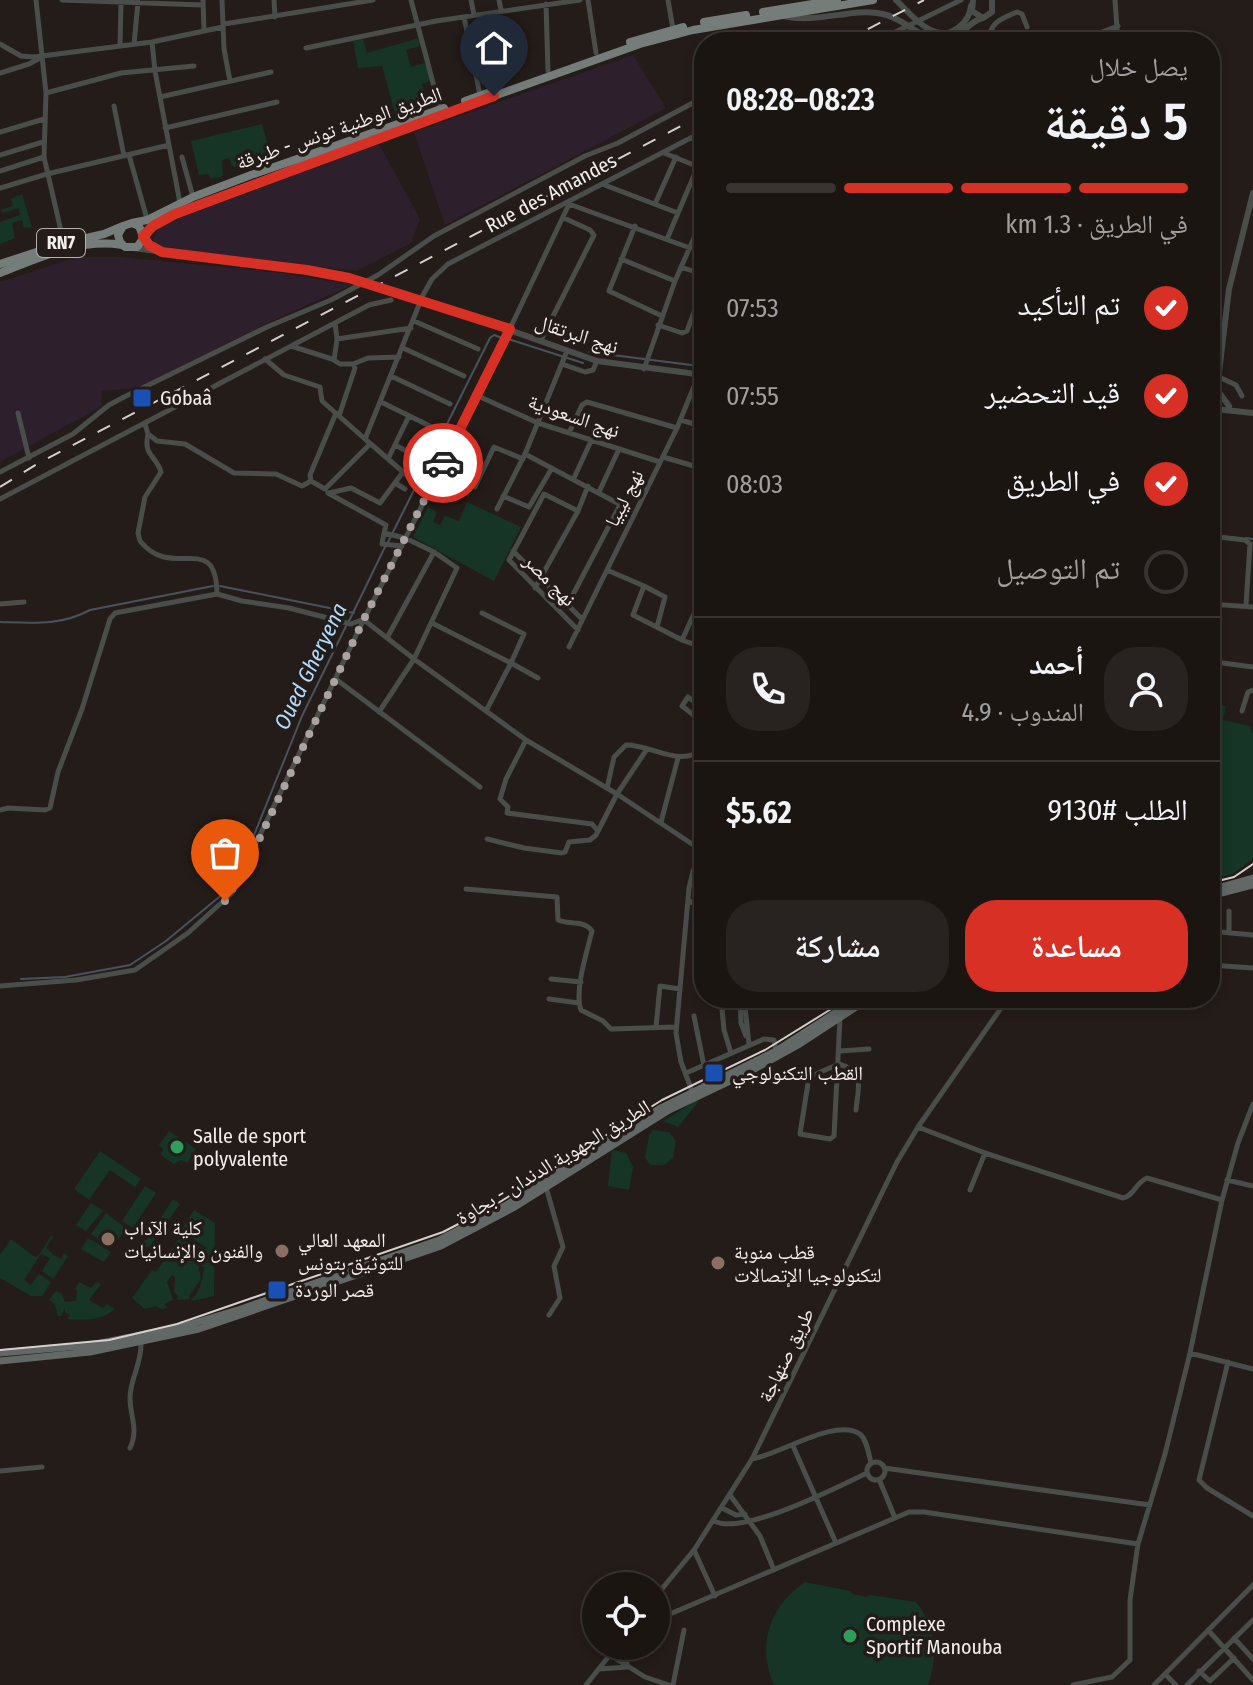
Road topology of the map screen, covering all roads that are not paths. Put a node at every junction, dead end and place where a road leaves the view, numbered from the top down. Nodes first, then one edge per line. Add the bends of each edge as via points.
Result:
1 (36, 0) edge
2 (62, 0) edge
3 (222, 0) edge
4 (274, 0) edge
5 (373, 0) edge
6 (411, 0) edge
7 (471, 0) edge
8 (499, 0) edge
9 (580, 0) edge
10 (588, 0) edge
11 (668, 0) edge
12 (766, 0) edge
13 (807, 0) edge
14 (837, 0) edge
15 (873, 0) edge
16 (896, 0) edge
17 (992, 0) edge
18 (1115, 0) edge
19 (104, 1) edge
20 (159, 1) edge
21 (969, 1) edge
22 (121, 2) edge
23 (138, 2) edge
24 (203, 2) edge
25 (546, 4) junction
26 (501, 10) junction
27 (768, 12) junction
28 (782, 12) junction
29 (474, 15) junction
30 (275, 17) junction
31 (464, 17) junction
32 (983, 18) junction
33 (417, 24) junction
34 (224, 25) junction
35 (1118, 26) junction
36 (1027, 27) dead end
37 (673, 29) junction
38 (204, 30) junction
39 (897, 30) joint
40 (893, 32) edge
41 (920, 32) edge
42 (933, 32) edge
43 (952, 32) edge
44 (961, 32) edge
45 (989, 32) edge
46 (1102, 32) edge
47 (1118, 32) edge
48 (152, 42) junction
49 (0, 44) edge
50 (134, 45) junction
51 (120, 46) junction
52 (306, 48) dead end
53 (596, 53) junction
54 (41, 56) junction
55 (194, 66) dead end
56 (155, 71) junction
57 (548, 71) junction
58 (271, 72) dead end
59 (0, 73) edge
60 (230, 81) junction
61 (46, 93) junction
62 (480, 95) junction
63 (160, 97) junction
64 (277, 102) dead end
65 (694, 102) edge
66 (114, 106) dead end
67 (441, 110) junction
68 (44, 119) junction
69 (165, 128) junction
70 (0, 132) edge
71 (694, 136) edge
72 (690, 138) junction
73 (694, 139) edge
74 (43, 142) junction
75 (169, 145) junction
76 (663, 152) junction
77 (0, 155) edge
78 (127, 155) junction
79 (44, 157) junction
80 (182, 157) dead end
81 (676, 157) junction
82 (694, 164) edge
83 (0, 171) edge
84 (47, 174) junction
85 (694, 181) edge
86 (602, 184) junction
87 (0, 188) edge
88 (1253, 193) edge
89 (193, 197) junction
90 (570, 202) junction
91 (180, 203) junction
92 (655, 204) junction
93 (678, 213) junction
94 (564, 218) junction
95 (147, 220) junction
96 (128, 225) junction
97 (635, 226) junction
98 (143, 236) junction
99 (667, 239) junction
100 (694, 239) edge
101 (122, 245) junction
102 (64, 246) junction
103 (133, 248) junction
104 (690, 248) junction
105 (162, 252) junction
106 (621, 259) junction
107 (0, 264) edge
108 (681, 267) junction
109 (694, 272) edge
110 (0, 273) edge
111 (675, 281) junction
112 (391, 300) dead end
113 (694, 314) edge
114 (662, 316) junction
115 (414, 321) junction
116 (335, 323) junction
117 (658, 325) junction
118 (411, 328) junction
119 (509, 330) junction
120 (337, 339) junction
121 (541, 340) junction
122 (291, 346) junction
123 (403, 348) junction
124 (478, 349) dead end
125 (567, 352) junction
126 (399, 357) junction
127 (265, 359) junction
128 (334, 360) junction
129 (597, 361) junction
130 (563, 362) junction
131 (645, 362) junction
132 (353, 364) junction
133 (1220, 368) edge
134 (694, 371) edge
135 (391, 376) junction
136 (464, 376) dead end
137 (1220, 377) edge
138 (694, 392) edge
139 (1220, 394) edge
140 (478, 396) junction
141 (1242, 396) dead end
142 (381, 402) junction
143 (450, 404) dead end
144 (1220, 407) edge
145 (1228, 408) junction
146 (1252, 412) edge
147 (18, 413) dead end
148 (338, 414) junction
149 (1220, 415) edge
150 (409, 416) junction
151 (681, 420) junction
152 (538, 423) junction
153 (145, 424) junction
154 (694, 424) edge
155 (677, 428) junction
156 (438, 430) dead end
157 (569, 433) junction
158 (148, 434) junction
159 (591, 441) junction
160 (368, 442) junction
161 (395, 445) junction
162 (619, 449) junction
163 (416, 456) dead end
164 (524, 456) junction
165 (29, 458) junction
166 (388, 459) junction
167 (662, 459) junction
168 (694, 467) edge
169 (552, 468) junction
170 (0, 472) edge
171 (403, 472) junction
172 (410, 478) dead end
173 (574, 478) junction
174 (311, 481) junction
175 (395, 483) junction
176 (588, 486) junction
177 (475, 487) dead end
178 (405, 489) dead end
179 (326, 491) junction
180 (599, 492) junction
181 (503, 496) junction
182 (0, 499) edge
183 (620, 505) junction
184 (497, 509) dead end
185 (578, 511) junction
186 (634, 512) junction
187 (388, 535) junction
188 (405, 538) junction
189 (1220, 538) edge
190 (1251, 543) edge
191 (402, 546) junction
192 (513, 551) junction
193 (434, 552) junction
194 (607, 570) junction
195 (541, 579) junction
196 (644, 586) junction
197 (535, 588) junction
198 (216, 589) junction
199 (24, 602) dead end
200 (0, 604) edge
201 (568, 604) junction
202 (1220, 604) edge
203 (1250, 606) edge
204 (482, 613) dead end
205 (694, 614) edge
206 (582, 619) junction
207 (364, 620) junction
208 (432, 623) junction
209 (656, 627) junction
210 (578, 630) junction
211 (387, 638) junction
212 (682, 640) junction
213 (694, 644) edge
214 (569, 647) dead end
215 (414, 659) junction
216 (511, 663) junction
217 (1223, 663) dead end
218 (1253, 667) edge
219 (538, 678) dead end
220 (337, 680) dead end
221 (1253, 690) edge
222 (694, 702) edge
223 (486, 711) junction
224 (1242, 711) dead end
225 (379, 712) junction
226 (694, 715) edge
227 (526, 740) junction
228 (647, 749) junction
229 (694, 754) edge
230 (678, 758) junction
231 (480, 787) dead end
232 (607, 788) junction
233 (617, 794) junction
234 (0, 810) edge
235 (661, 822) junction
236 (598, 831) junction
237 (487, 839) dead end
238 (694, 844) edge
239 (694, 869) edge
240 (1253, 878) edge
241 (1253, 885) edge
242 (1220, 887) edge
243 (466, 889) dead end
244 (1220, 893) edge
245 (688, 900) junction
246 (694, 903) edge
247 (1229, 911) dead end
248 (1220, 932) edge
249 (1229, 933) junction
250 (1253, 935) edge
251 (1220, 966) edge
252 (1253, 968) edge
253 (551, 979) dead end
254 (581, 982) junction
255 (0, 986) edge
256 (680, 989) junction
257 (549, 999) dead end
258 (579, 1003) junction
259 (722, 1008) edge
260 (742, 1008) edge
261 (843, 1008) edge
262 (855, 1008) edge
263 (1001, 1008) edge
264 (694, 1016) dead end
265 (840, 1018) junction
266 (656, 1027) junction
267 (676, 1027) junction
268 (749, 1043) junction
269 (869, 1049) dead end
270 (776, 1051) junction
271 (840, 1051) junction
272 (731, 1053) junction
273 (768, 1063) junction
274 (839, 1064) junction
275 (704, 1066) junction
276 (686, 1073) junction
277 (694, 1094) junction
278 (1253, 1104) edge
279 (856, 1110) dead end
280 (918, 1127) junction
281 (985, 1153) junction
282 (1227, 1180) junction
283 (1253, 1186) edge
284 (546, 1187) junction
285 (970, 1190) dead end
286 (1222, 1200) junction
287 (369, 1268) junction
288 (549, 1315) dead end
289 (141, 1343) junction
290 (0, 1353) edge
291 (1190, 1353) junction
292 (0, 1361) edge
293 (1228, 1362) junction
294 (1253, 1369) edge
295 (793, 1446) junction
296 (130, 1448) dead end
297 (752, 1459) junction
298 (871, 1463) junction
299 (42, 1467) dead end
300 (884, 1468) junction
301 (0, 1471) edge
302 (867, 1473) junction
303 (879, 1479) junction
304 (730, 1495) junction
305 (815, 1496) junction
306 (1150, 1505) junction
307 (722, 1508) junction
308 (745, 1514) junction
309 (1253, 1516) edge
310 (895, 1518) junction
311 (714, 1521) junction
312 (751, 1521) junction
313 (836, 1543) junction
314 (1138, 1544) junction
315 (694, 1550) junction
316 (774, 1570) junction
317 (670, 1579) edge
318 (1253, 1585) edge
319 (715, 1596) junction
320 (670, 1614) edge
321 (1253, 1620) edge
322 (684, 1630) dead end
323 (1208, 1630) junction
324 (1234, 1638) junction
325 (1223, 1647) junction
326 (1234, 1658) junction
327 (1253, 1659) edge
328 (606, 1660) edge
329 (618, 1660) edge
330 (625, 1660) edge
331 (628, 1667) junction
332 (599, 1669) junction
333 (1199, 1671) junction
334 (1165, 1674) junction
335 (1253, 1680) edge
336 (586, 1685) edge
337 (671, 1685) edge
338 (1073, 1685) edge
339 (1154, 1685) edge
340 (1176, 1685) edge
341 (1187, 1685) edge

1 - 54 street
2 - 19 street
3 - 34 street
4 - 30 street
5 - 30 street
6 - 33 street
7 - 29 street
8 - 26 street
9 - 25 street
10 - 53 street
11 - 37 street
12 - 27 street
13 - 28 street
14 - 28 main road, الطريق الوطنية تونس - طبرقة / RN7
15 - 28 main road, الطريق الوطنية تونس - طبرقة / RN7
16 - 42 street
17 - 32 street via 992,12
18 - 35 street
19 - 22 street
20 - 23 street
20 - 24 street
21 - 32 street via 975,15
21 - 39 street
21 - 43 street via 963,24
22 - 23 street
22 - 51 street
23 - 50 street
24 - 38 street
25 - 26 street
25 - 57 street
26 - 29 street
27 - 28 main road, الطريق الوطنية تونس - طبرقة / RN7
27 - 37 main road, الطريق الوطنية تونس - طبرقة / RN7
28 - 41 street via 812,20 891,15
28 - 98 main road, الطريق الوطنية تونس - طبرقة / RN7 via 693,30 598,59 175,214
29 - 31 street
30 - 34 street
31 - 33 street
31 - 62 street
32 - 44 street
33 - 52 street
33 - 67 street
34 - 38 street
34 - 60 street
35 - 46 street
35 - 47 street
36 - 45 street via 1017,12 993,24
37 - 53 main road, الطريق الوطنية تونس - طبرقة / RN7
38 - 48 street
39 - 40 street
48 - 50 street
48 - 56 street
49 - 54 street via 21,56
50 - 51 street
51 - 54 street
53 - 57 main road, الطريق الوطنية تونس - طبرقة / RN7
54 - 59 street
54 - 61 street
55 - 56 street
56 - 61 street via 121,73
56 - 63 street
57 - 62 main road, الطريق الوطنية تونس - طبرقة / RN7
58 - 60 street
60 - 63 street
61 - 68 street
62 - 67 main road, الطريق الوطنية تونس - طبرقة / RN7
63 - 69 street
64 - 69 street
65 - 165 street via 445,230 343,294 109,405 86,426
66 - 78 street
67 - 89 main road, الطريق الوطنية تونس - طبرقة / RN7
68 - 70 street
68 - 74 street
69 - 75 street
71 - 72 street, Rue des Amandes
72 - 73 street
72 - 76 street, Rue des Amandes
74 - 77 street
74 - 79 street
75 - 78 street
75 - 91 street
76 - 81 street
76 - 86 street, Rue des Amandes
78 - 84 street
78 - 95 street
79 - 83 street
79 - 84 street
80 - 89 street
81 - 82 street
81 - 92 street
84 - 87 street
84 - 102 street
85 - 93 street
86 - 90 street, Rue des Amandes
86 - 92 street
88 - 133 street via 1229,289
89 - 91 main road, الطريق الوطنية تونس - طبرقة / RN7
90 - 94 street
90 - 97 street
90 - 115 street, Rue des Amandes via 448,264 432,279
91 - 95 main road, الطريق الوطنية تونس - طبرقة / RN7
92 - 93 street
93 - 99 street
94 - 119 street
94 - 121 street via 594,235
95 - 96 main road, الطريق الوطنية تونس - طبرقة / RN7
96 - 98 main road via 141,229
96 - 101 main road via 118,235
96 - 102 main road, الطريق الوطنية تونس - طبرقة / RN7
97 - 99 street
97 - 106 street
98 - 103 main road, RN7
98 - 105 street
99 - 104 street
100 - 104 street
101 - 102 main road, الطريق الوطنية تونس - طبرقة / RN7
101 - 103 main road, RN7
102 - 107 main road, الطريق الوطنية تونس - طبرقة / RN7
102 - 110 main road, الطريق الوطنية تونس - طبرقة / RN7
103 - 105 street, نهج البرتقال
104 - 108 street
105 - 119 street, نهج البرتقال via 349,278
106 - 111 street
106 - 114 street via 609,291
108 - 109 street
108 - 111 street
111 - 114 street
112 - 116 street
113 - 117 street via 685,332
114 - 117 street
115 - 118 street, Rue des Amandes
115 - 124 street
116 - 120 street
116 - 122 street
117 - 131 street
118 - 120 street
118 - 123 street, Rue des Amandes
119 - 121 street, نهج البرتقال
119 - 140 street
120 - 128 street
121 - 125 street, نهج البرتقال
122 - 127 street
122 - 128 street
123 - 126 street, Rue des Amandes
123 - 136 street
125 - 129 street, نهج البرتقال
125 - 130 street
126 - 132 street
126 - 135 street, Rue des Amandes
127 - 148 street via 284,375 320,387 322,401
127 - 153 street
128 - 132 street
129 - 130 street via 585,372
129 - 131 street, نهج البرتقال
130 - 152 street
131 - 134 street, نهج البرتقال
132 - 148 street
135 - 142 street, Rue des Amandes
135 - 143 street
137 - 141 street via 1236,385
138 - 151 street, نهج ليبيا
139 - 145 street
140 - 152 street, نهج السعودية
140 - 188 street
142 - 150 street
142 - 160 street, Rue des Amandes
144 - 145 street
145 - 146 street
145 - 149 street
147 - 165 street
148 - 160 street
148 - 174 street
150 - 156 street
150 - 161 street
151 - 154 street
151 - 155 street, نهج ليبيا
152 - 157 street, نهج السعودية
152 - 164 street
153 - 158 street
153 - 182 street
155 - 157 street via 587,402
155 - 167 street, نهج ليبيا
157 - 159 street, نهج السعودية
158 - 174 street via 160,442 185,444 234,473 271,473 302,486
158 - 198 street via 147,448 161,472 145,497 140,541 165,559 206,561 213,568
159 - 162 street, نهج السعودية
159 - 173 street
160 - 166 street
160 - 179 street
161 - 163 street
161 - 166 street
162 - 167 street, نهج السعودية
162 - 180 street
164 - 169 street
164 - 177 street via 494,447
164 - 181 street
165 - 170 street
166 - 171 street
167 - 168 street, نهج السعودية
167 - 186 street, نهج ليبيا
169 - 173 street
169 - 181 street via 529,507
171 - 172 street
171 - 175 street
173 - 176 street
174 - 179 street
175 - 178 street
175 - 179 street via 380,503 351,488
176 - 180 street
176 - 185 street
179 - 187 street via 386,525
180 - 183 street
181 - 184 street
183 - 186 street
183 - 201 street
185 - 192 street via 544,494
185 - 195 street
186 - 194 street, نهج ليبيا
187 - 188 street
187 - 191 street via 382,544
188 - 191 street
188 - 193 street
189 - 190 street
190 - 203 street
191 - 207 street
192 - 195 street, نهج مصر
192 - 197 street, نهج مصر via 510,562
193 - 208 street via 457,568
193 - 211 street
194 - 196 street
194 - 206 street, نهج ليبيا
195 - 197 street
195 - 201 street, نهج مصر
196 - 209 street via 665,597
196 - 209 street via 633,614
197 - 210 street, نهج مصر
198 - 207 street via 242,601 348,623
198 - 234 street via 112,615 50,808
199 - 200 street
201 - 206 street, نهج مصر
202 - 203 street
204 - 216 street via 524,634
205 - 212 street
206 - 210 street, نهج ليبيا
207 - 211 street
207 - 255 street via 225,901 129,972
208 - 215 street
208 - 216 street
209 - 212 street
210 - 214 street, نهج ليبيا
211 - 215 street
212 - 213 street
215 - 223 street
215 - 225 street
216 - 219 street
216 - 223 street
217 - 218 street
220 - 225 street
221 - 224 street
222 - 226 street via 688,697 682,706
223 - 227 street
225 - 231 street
227 - 232 street
227 - 236 street via 500,799 507,813 592,824
228 - 230 street
228 - 232 street via 626,745 619,750
228 - 233 street
229 - 230 street
230 - 235 street
232 - 233 street
233 - 235 street
233 - 236 street
235 - 238 street
236 - 237 street via 590,840 569,842 562,853
239 - 245 street
240 - 242 main road
241 - 244 main road
243 - 254 street via 557,897 558,920 587,925 592,931
245 - 246 street
245 - 256 street
247 - 249 street
248 - 249 street
249 - 250 street
251 - 252 street
253 - 254 street
254 - 258 street
256 - 266 street via 660,986
256 - 267 street
257 - 258 street
258 - 266 street via 584,1014 611,1029
259 - 272 street
260 - 268 street
261 - 270 main road, الطريق الجهوية الدندان - بجاوة
262 - 265 main road, الطريق الجهوية الدندان - بجاوة
263 - 280 street, طريق صنهاجة
264 - 275 street
265 - 271 street
265 - 273 main road, الطريق الجهوية الدندان - بجاوة
266 - 267 street
267 - 276 street
268 - 270 street via 771,1038
268 - 272 street
269 - 271 street
270 - 273 street
270 - 277 main road, الطريق الجهوية الدندان - بجاوة
271 - 274 street
272 - 275 street
273 - 277 main road, الطريق الجهوية الدندان - بجاوة
274 - 274 street via 809,1077 801,1135 834,1136
274 - 279 street via 858,1075
275 - 276 street
276 - 277 street
277 - 284 main road, الطريق الجهوية الدندان - بجاوة
277 - 287 main road, الطريق الجهوية الدندان - بجاوة via 640,1120 486,1217
278 - 282 street
280 - 281 street
280 - 297 street, طريق صنهاجة via 883,1188
281 - 285 street
281 - 286 street via 1123,1198 1147,1178
282 - 283 street
282 - 286 street
284 - 287 main road, الطريق الجهوية الدندان - بجاوة via 464,1235
284 - 288 street via 563,1247 554,1266 560,1298
286 - 291 street
287 - 289 main road, الطريق الجهوية الدندان - بجاوة via 217,1323
287 - 290 main road, الطريق الجهوية الدندان - بجاوة via 162,1332
289 - 292 main road, الطريق الجهوية الدندان - بجاوة
289 - 296 street via 130,1397 135,1431
291 - 293 street
291 - 306 street
293 - 294 street
293 - 309 street via 1199,1480
295 - 297 street
295 - 298 street via 828,1431 857,1433
295 - 305 street
297 - 304 street, طريق صنهاجة
298 - 300 street
298 - 302 street
299 - 301 street
300 - 303 street
300 - 306 street
302 - 303 street
302 - 305 street
303 - 310 street
304 - 307 street, طريق صنهاجة
304 - 308 street
305 - 312 street
305 - 313 street
306 - 314 street
307 - 308 street
307 - 311 street, طريق صنهاجة
308 - 312 street
310 - 313 street
310 - 314 street via 924,1512
311 - 312 street
311 - 315 street, طريق صنهاجة
312 - 316 street
313 - 316 street
314 - 338 street via 1129,1663 1112,1677
315 - 317 street, طريق صنهاجة
315 - 319 street
316 - 319 street
318 - 323 street
319 - 320 street
321 - 324 street
322 - 337 street
323 - 325 street
323 - 334 street
324 - 325 street
324 - 327 street
325 - 326 street
325 - 333 street
326 - 333 street via 1210,1681
326 - 335 street
328 - 332 street
329 - 331 street
330 - 331 street
331 - 332 street
331 - 337 street
332 - 336 street
333 - 341 street
334 - 339 street
334 - 340 street

